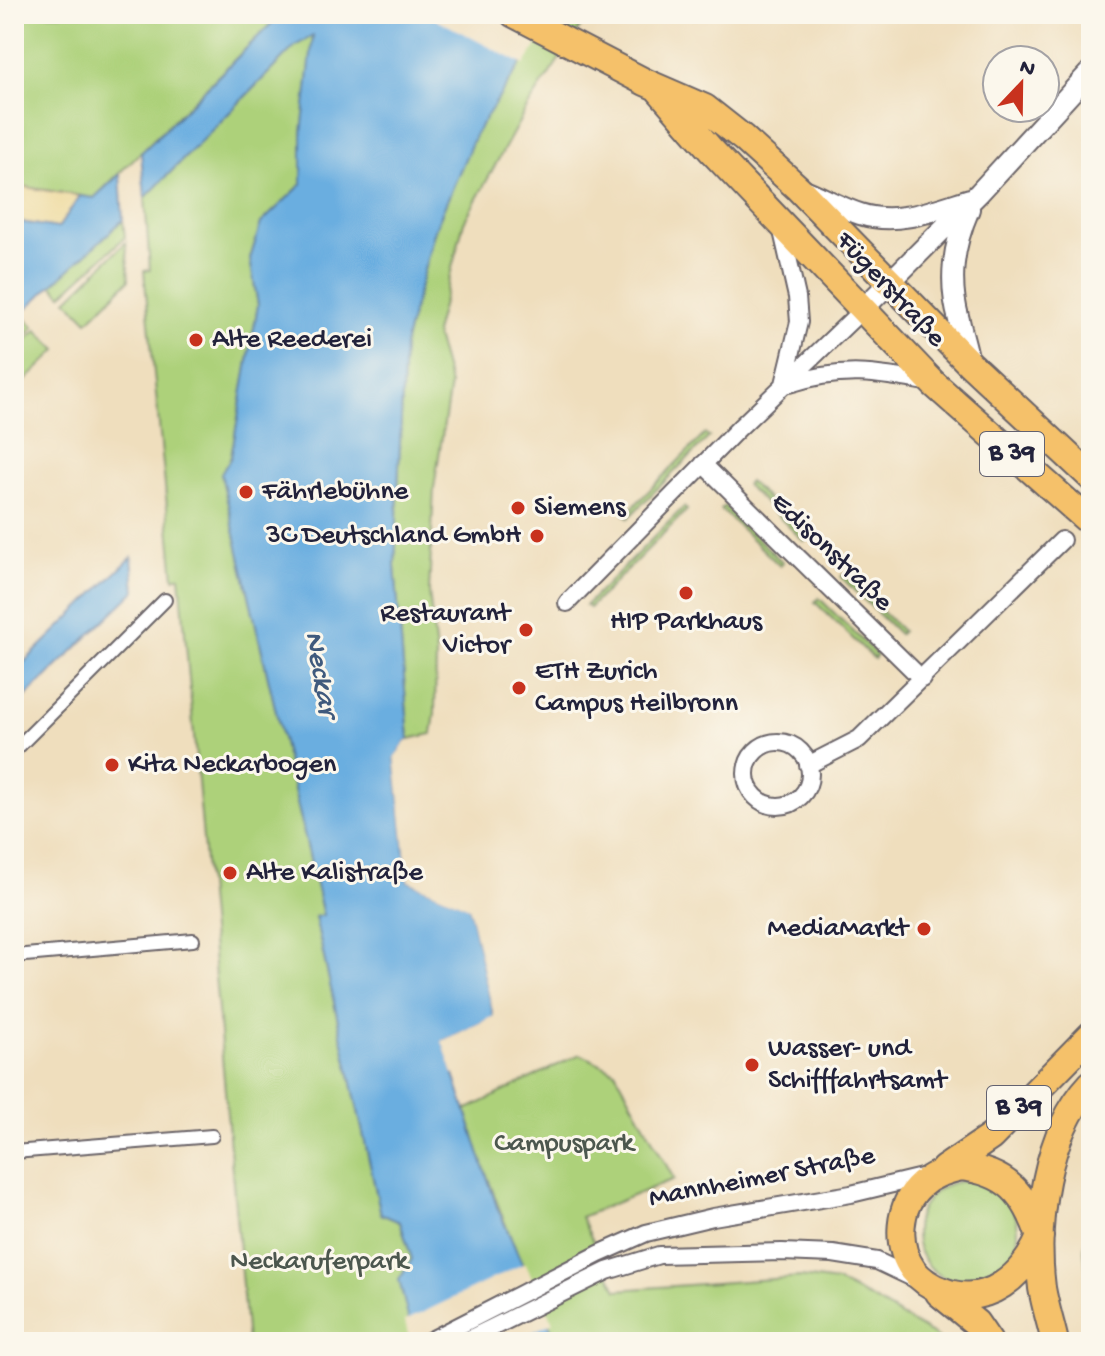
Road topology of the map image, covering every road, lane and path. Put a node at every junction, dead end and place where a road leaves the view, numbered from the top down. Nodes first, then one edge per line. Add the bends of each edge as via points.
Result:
1 (514, 14) edge
2 (1091, 71) edge
3 (657, 87) junction
4 (798, 188) junction
5 (974, 198) junction
6 (777, 216) junction
7 (889, 283) junction
8 (864, 308) junction
9 (969, 363) junction
10 (934, 384) junction
11 (784, 386) junction
12 (703, 464) junction
13 (1091, 477) edge
14 (1091, 523) edge
15 (1062, 540) dead end
16 (165, 600) dead end
17 (567, 603) dead end
18 (922, 679) junction
19 (14, 751) edge
20 (808, 765) dead end
21 (193, 940) dead end
22 (14, 956) edge
23 (1091, 1035) edge
24 (1091, 1084) edge
25 (212, 1136) dead end
26 (14, 1152) edge
27 (940, 1172) junction
28 (1040, 1237) junction
29 (930, 1286) junction
30 (427, 1342) edge
31 (463, 1342) edge
32 (989, 1342) edge
33 (1055, 1342) edge

1 - 3 main road, Fügerstraße / B 39
2 - 5 street
3 - 4 main road, Fügerstraße / B 39 via 705,108
3 - 6 main road, Fügerstraße / B 39
4 - 5 street via 883,219 906,218
4 - 7 main road, Fügerstraße / B 39
5 - 7 street
5 - 9 street via 958,234 951,272
6 - 8 main road, Fügerstraße / B 39
6 - 11 street via 788,247 799,322
7 - 8 street
7 - 9 main road, Fügerstraße / B 39
8 - 10 main road, Fügerstraße / B 39
8 - 11 street
9 - 13 main road, Fügerstraße / B 39
10 - 11 street via 871,372 813,376
10 - 14 main road, Fügerstraße / B 39
11 - 12 street
12 - 17 street
12 - 18 street, Edisonstraße
15 - 18 street
16 - 19 street
18 - 20 street via 859,739
21 - 22 street
23 - 27 main road, B 39 via 991,1137
24 - 28 main road, B 39 via 1061,1127 1047,1179
25 - 26 street
27 - 28 main road via 982,1169 1002,1178 1032,1212
27 - 29 main road, B 39 via 920,1185 901,1226 908,1260
27 - 30 street, Mannheimer Straße via 646,1233
28 - 29 main road via 1027,1264 983,1295 956,1296
28 - 33 main road, B 39 via 1043,1289
29 - 31 street, Mannheimer Straße via 877,1261 833,1254 659,1255 607,1271
29 - 32 main road, Mannheimer Straße / B 39 via 976,1323

